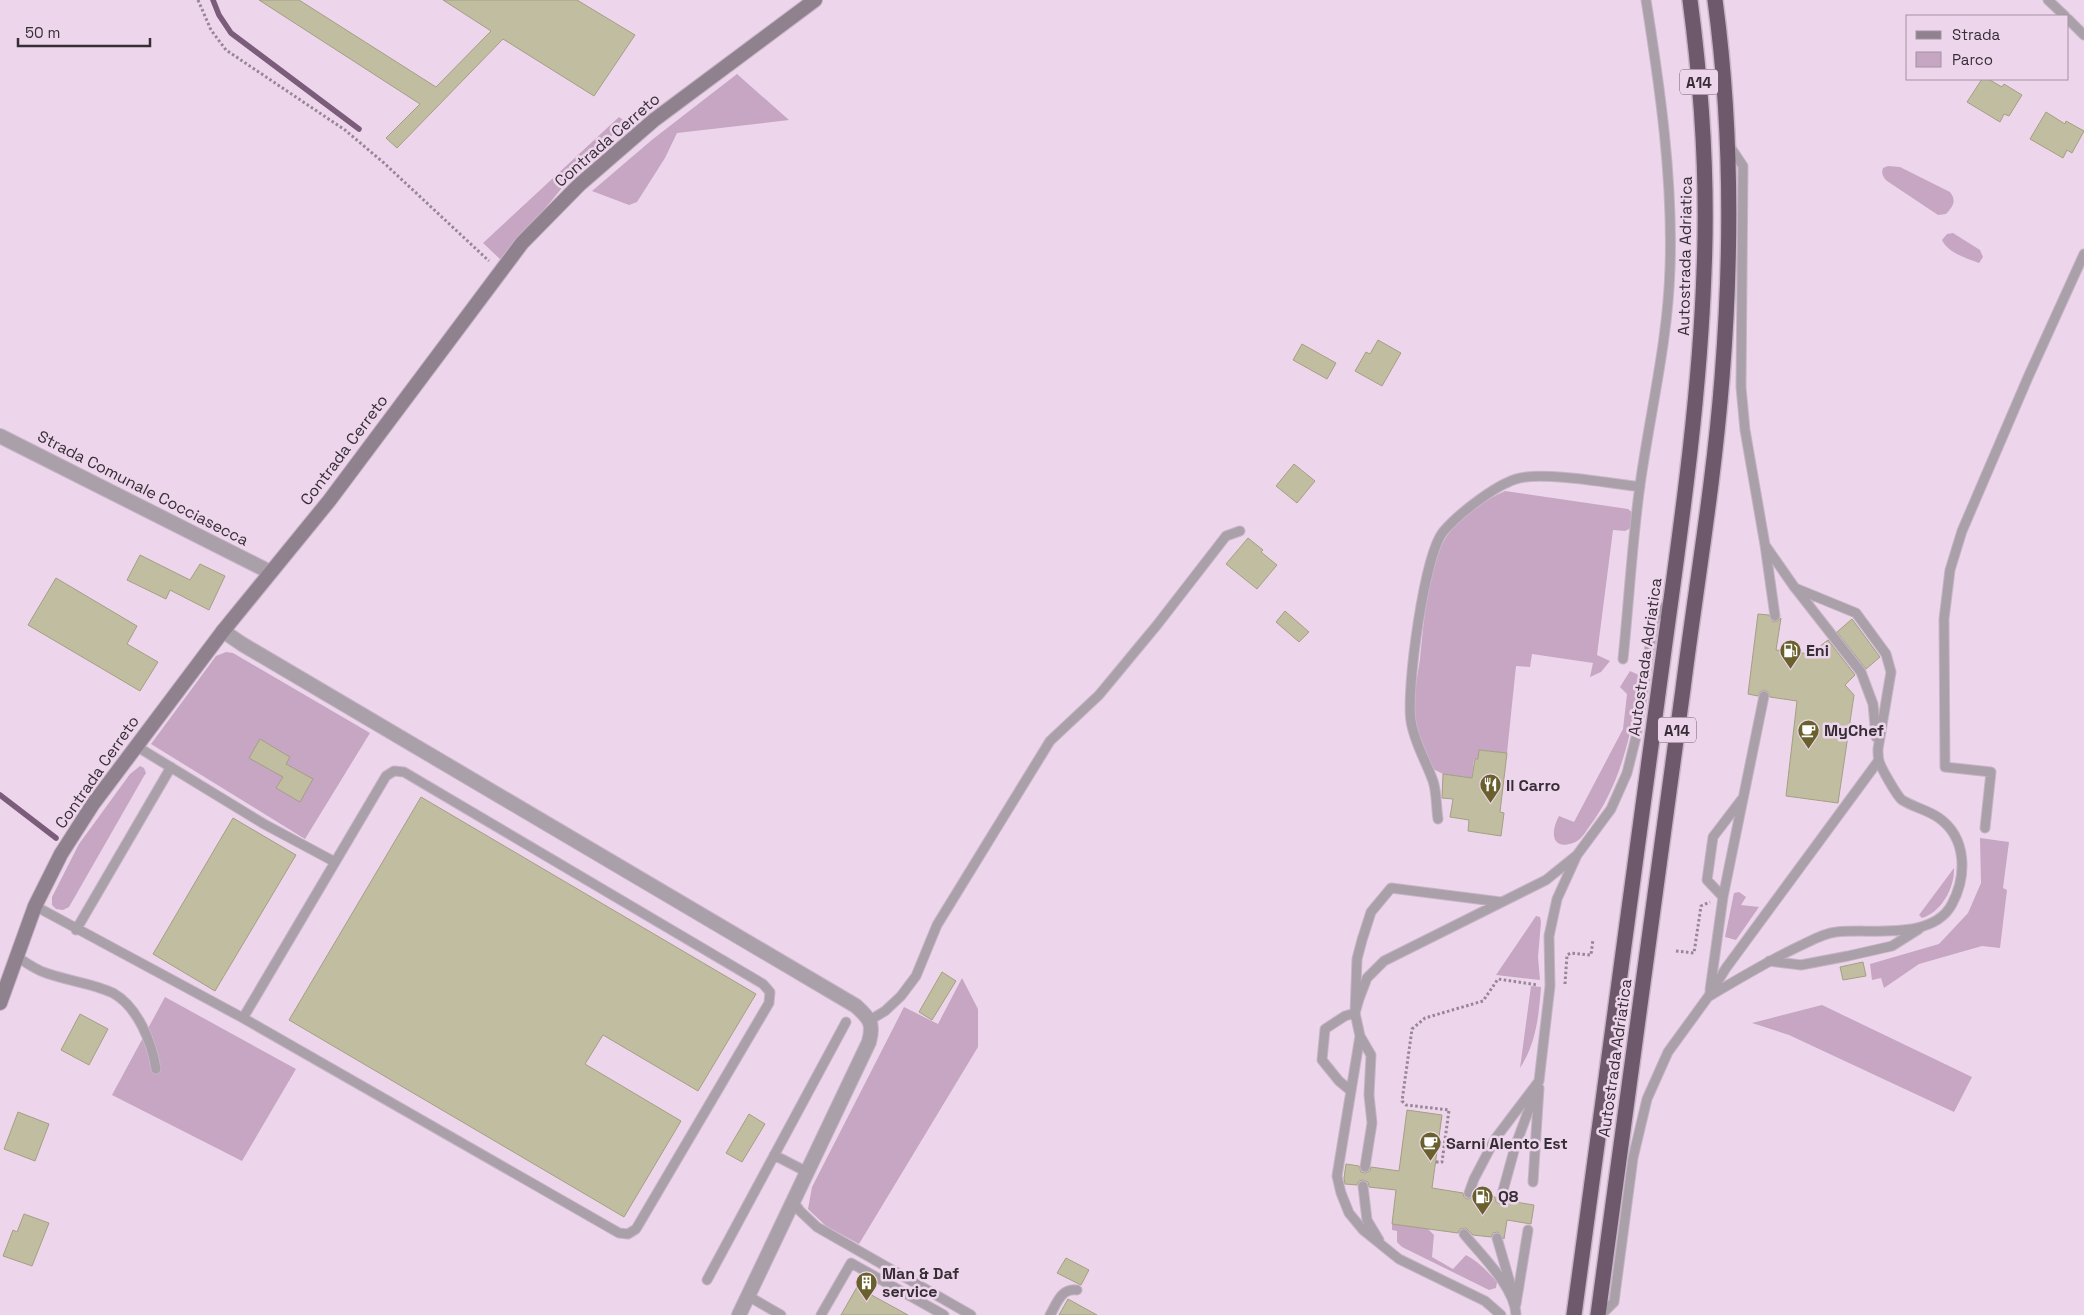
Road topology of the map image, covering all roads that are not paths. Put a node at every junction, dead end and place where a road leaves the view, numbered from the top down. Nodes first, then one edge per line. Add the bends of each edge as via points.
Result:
1 (815, 0) edge
2 (1646, 0) edge
3 (1690, 0) edge
4 (1715, 0) edge
5 (2048, 0) edge
6 (2063, 15) edge
7 (2069, 20) edge
8 (2084, 35) edge
9 (1728, 143) junction
10 (2084, 254) edge
11 (0, 436) edge
12 (1640, 486) junction
13 (1240, 531) dead end
14 (1765, 545) junction
15 (270, 572) junction
16 (1795, 588) junction
17 (1671, 600) junction
18 (1775, 616) dead end
19 (223, 631) junction
20 (1623, 659) dead end
21 (1764, 696) dead end
22 (136, 746) junction
23 (1878, 749) junction
24 (1879, 760) junction
25 (171, 767) junction
26 (1743, 797) junction
27 (1438, 819) dead end
28 (1985, 828) dead end
29 (1577, 855) junction
30 (335, 862) junction
31 (1724, 897) junction
32 (1501, 902) junction
33 (35, 906) junction
34 (1923, 927) junction
35 (76, 930) junction
36 (16, 956) junction
37 (1769, 961) junction
38 (1708, 997) junction
39 (0, 1004) edge
40 (1355, 1013) junction
41 (243, 1018) junction
42 (870, 1020) junction
43 (846, 1022) dead end
44 (1360, 1036) junction
45 (156, 1069) dead end
46 (1539, 1081) junction
47 (1351, 1092) junction
48 (774, 1155) junction
49 (1365, 1167) dead end
50 (807, 1172) junction
51 (1533, 1182) dead end
52 (1363, 1186) dead end
53 (1470, 1194) dead end
54 (1501, 1198) dead end
55 (793, 1200) junction
56 (1528, 1230) dead end
57 (1464, 1234) dead end
58 (1497, 1238) dead end
59 (1382, 1244) junction
60 (707, 1280) dead end
61 (1077, 1290) dead end
62 (748, 1296) junction
63 (1516, 1304) junction
64 (738, 1315) edge
65 (781, 1315) edge
66 (821, 1315) edge
67 (944, 1315) edge
68 (971, 1315) edge
69 (1050, 1315) edge
70 (1501, 1315) edge
71 (1516, 1315) edge
72 (1574, 1315) edge
73 (1600, 1315) edge

1 - 15 main road, Contrada Cerreto via 654,120 579,185 522,243 329,501
2 - 12 lane via 1665,147 1670,267 1667,322
3 - 17 highway, Autostrada Adriatica / A14 via 1703,134 1705,268 1695,400
4 - 9 highway, Autostrada Adriatica / A14
5 - 6 lane
7 - 8 lane
9 - 14 lane via 1743,166 1742,387 1745,430
9 - 73 highway, Autostrada Adriatica / A14 via 1728,292 1718,417
10 - 28 lane via 1962,531 1950,570 1944,619 1945,767 1991,772
11 - 15 street, Strada Comunale Cocciasecca
12 - 20 lane
12 - 27 lane via 1538,476 1516,479 1475,503 1442,533 1423,593 1409,698 1416,742 1434,784
13 - 42 lane via 1226,536 1099,695 1050,741 937,925 916,976 901,996
14 - 16 lane
14 - 18 lane
15 - 19 main road, Contrada Cerreto
16 - 23 lane via 1861,672 1873,704
16 - 23 lane via 1856,613 1886,654 1891,672
17 - 29 lane via 1654,619 1636,737 1627,773 1611,809
17 - 72 highway, Autostrada Adriatica / A14
19 - 22 main road, Contrada Cerreto
19 - 42 street via 645,884 856,1006
21 - 26 lane
22 - 25 lane
22 - 33 main road, Contrada Cerreto via 61,854
23 - 24 lane
24 - 34 lane via 1900,799 1940,819 1958,842 1962,854 1960,880 1952,905 1941,917
24 - 38 lane
25 - 30 lane via 264,824
25 - 35 lane
26 - 31 lane
26 - 31 lane via 1713,837 1707,880
29 - 32 lane via 1546,880
29 - 46 lane via 1556,899 1549,936 1550,986
30 - 41 lane
30 - 41 lane via 386,776 404,772 763,984 770,992 769,1003 636,1229 628,1234 619,1233
31 - 38 lane
32 - 40 lane via 1384,962 1368,978
32 - 40 lane via 1391,888 1370,912 1357,959
33 - 35 lane
33 - 36 main road, Contrada Cerreto
34 - 37 lane via 1834,932
34 - 37 lane via 1892,946 1848,956 1801,964
35 - 41 lane
36 - 39 main road, Contrada Cerreto
36 - 45 lane via 45,973 114,994 136,1016 152,1050
37 - 38 lane
38 - 73 lane via 1668,1052 1647,1099 1633,1158 1614,1302
40 - 44 lane
40 - 47 lane via 1325,1029 1322,1060
42 - 50 street via 869,1042
43 - 48 lane
44 - 47 lane
44 - 49 lane via 1371,1055 1368,1094 1372,1123
46 - 51 lane
46 - 53 lane via 1495,1139 1474,1179
46 - 54 lane
47 - 59 lane via 1337,1176 1349,1213 1363,1230
48 - 50 lane
48 - 60 lane
50 - 55 street
52 - 59 lane via 1367,1220
55 - 62 street
55 - 68 lane via 817,1227
56 - 63 lane
57 - 63 lane via 1489,1262
58 - 63 lane
59 - 70 lane via 1399,1259 1485,1302
61 - 69 lane via 1063,1292
62 - 64 street
62 - 65 lane
63 - 71 lane
66 - 67 lane via 851,1263

